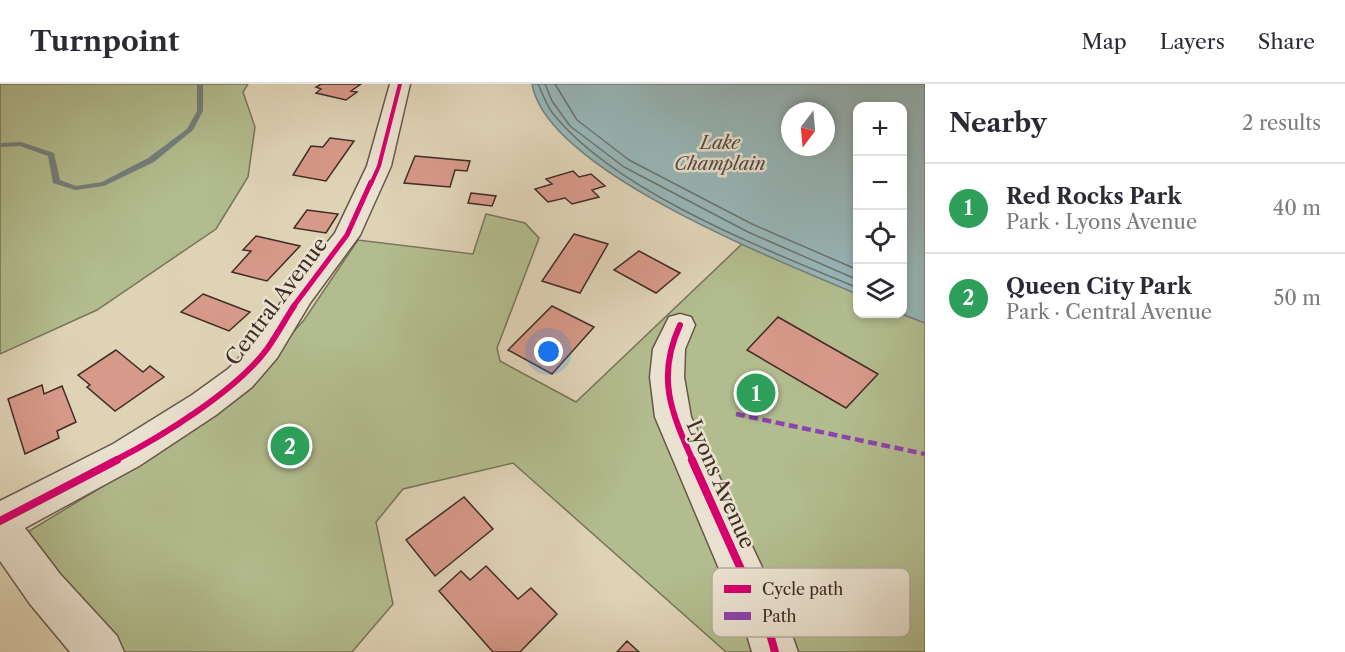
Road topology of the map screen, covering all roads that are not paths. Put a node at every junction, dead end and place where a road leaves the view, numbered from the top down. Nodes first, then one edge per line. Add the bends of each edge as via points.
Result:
1 (400, 84) edge
2 (680, 325) dead end
3 (0, 521) edge
4 (0, 527) edge
5 (740, 568) edge
6 (771, 637) edge
7 (101, 652) edge
8 (775, 652) edge

1 - 3 street, Central Avenue via 379,166 346,235 298,297 266,350 240,378 204,405 126,455
2 - 5 street, Lyons Avenue via 669,349 667,377 673,417
4 - 7 street via 45,589
6 - 8 street, Lyons Avenue

